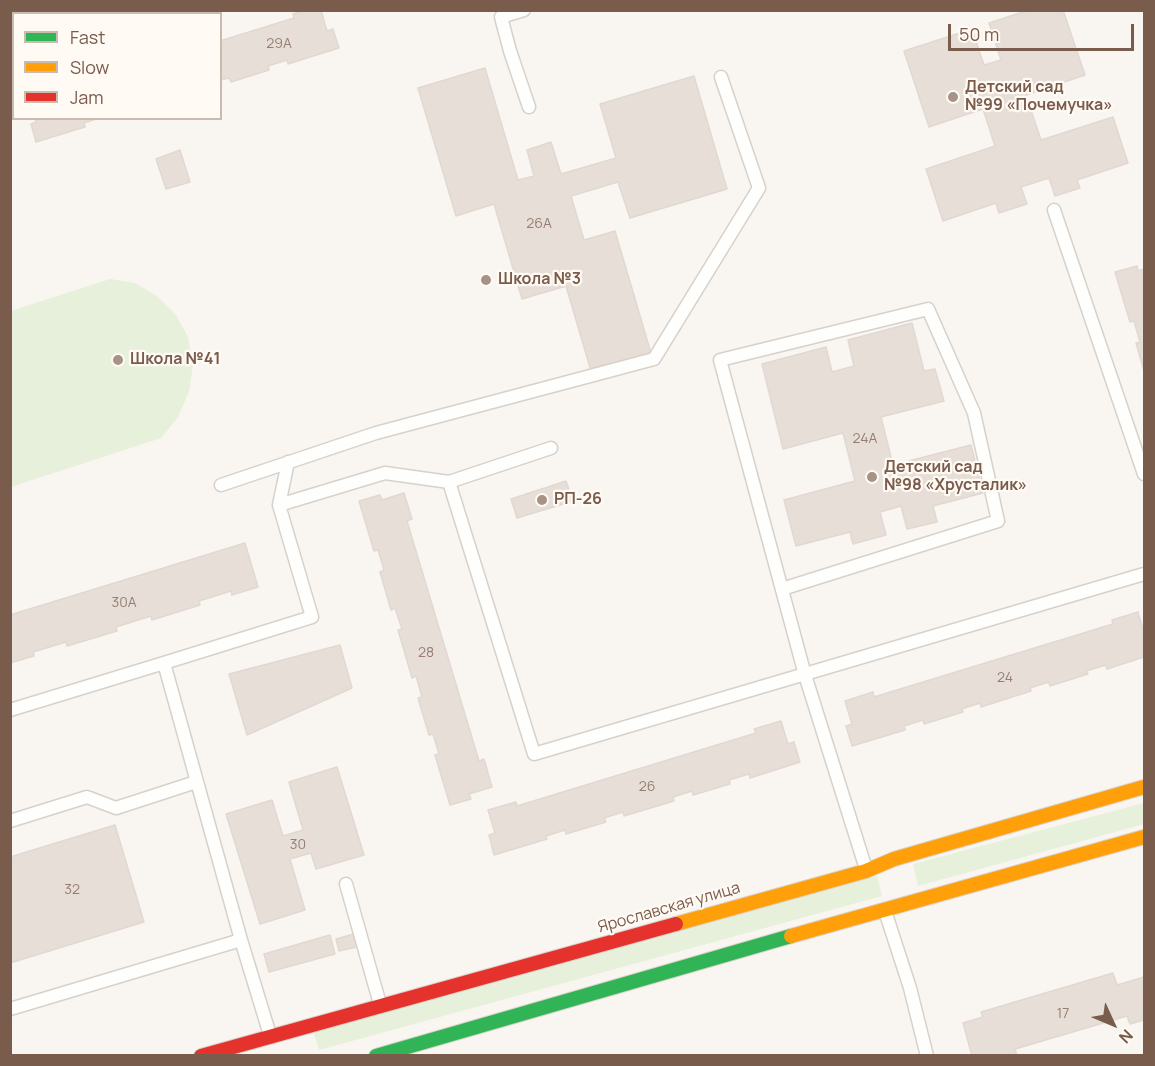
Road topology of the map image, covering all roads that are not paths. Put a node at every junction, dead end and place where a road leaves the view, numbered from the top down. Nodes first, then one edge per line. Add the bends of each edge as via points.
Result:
1 (524, 10) edge
2 (721, 77) dead end
3 (529, 107) dead end
4 (1054, 210) dead end
5 (550, 448) dead end
6 (288, 462) junction
7 (1144, 474) edge
8 (449, 482) junction
9 (221, 485) dead end
10 (279, 505) junction
11 (1144, 574) edge
12 (782, 589) junction
13 (164, 663) junction
14 (805, 675) junction
15 (10, 710) edge
16 (196, 782) junction
17 (1142, 788) edge
18 (10, 821) edge
19 (1144, 837) edge
20 (866, 870) junction
21 (346, 885) dead end
22 (884, 910) junction
23 (241, 940) junction
24 (380, 1005) junction
25 (10, 1009) edge
26 (270, 1035) junction
27 (201, 1056) edge
28 (376, 1056) edge
29 (927, 1056) edge

1 - 3 lane via 501,17
2 - 6 lane via 759,188 654,359 376,433
4 - 7 lane
5 - 8 lane
6 - 9 lane
6 - 10 lane
8 - 10 lane via 385,473
8 - 14 lane via 534,754
10 - 13 lane via 312,617
11 - 14 lane
12 - 12 lane via 720,360 928,309 974,412 998,521
12 - 14 lane
13 - 15 lane
13 - 16 lane
14 - 20 lane
16 - 18 lane via 116,808 87,797
16 - 23 lane
17 - 20 main road, Ярославская улица
19 - 22 main road
20 - 24 main road, Ярославская улица
21 - 24 lane
22 - 28 main road via 441,1042
22 - 29 lane
23 - 25 lane
23 - 26 lane
24 - 26 main road, Ярославская улица
26 - 27 main road, Ярославская улица

